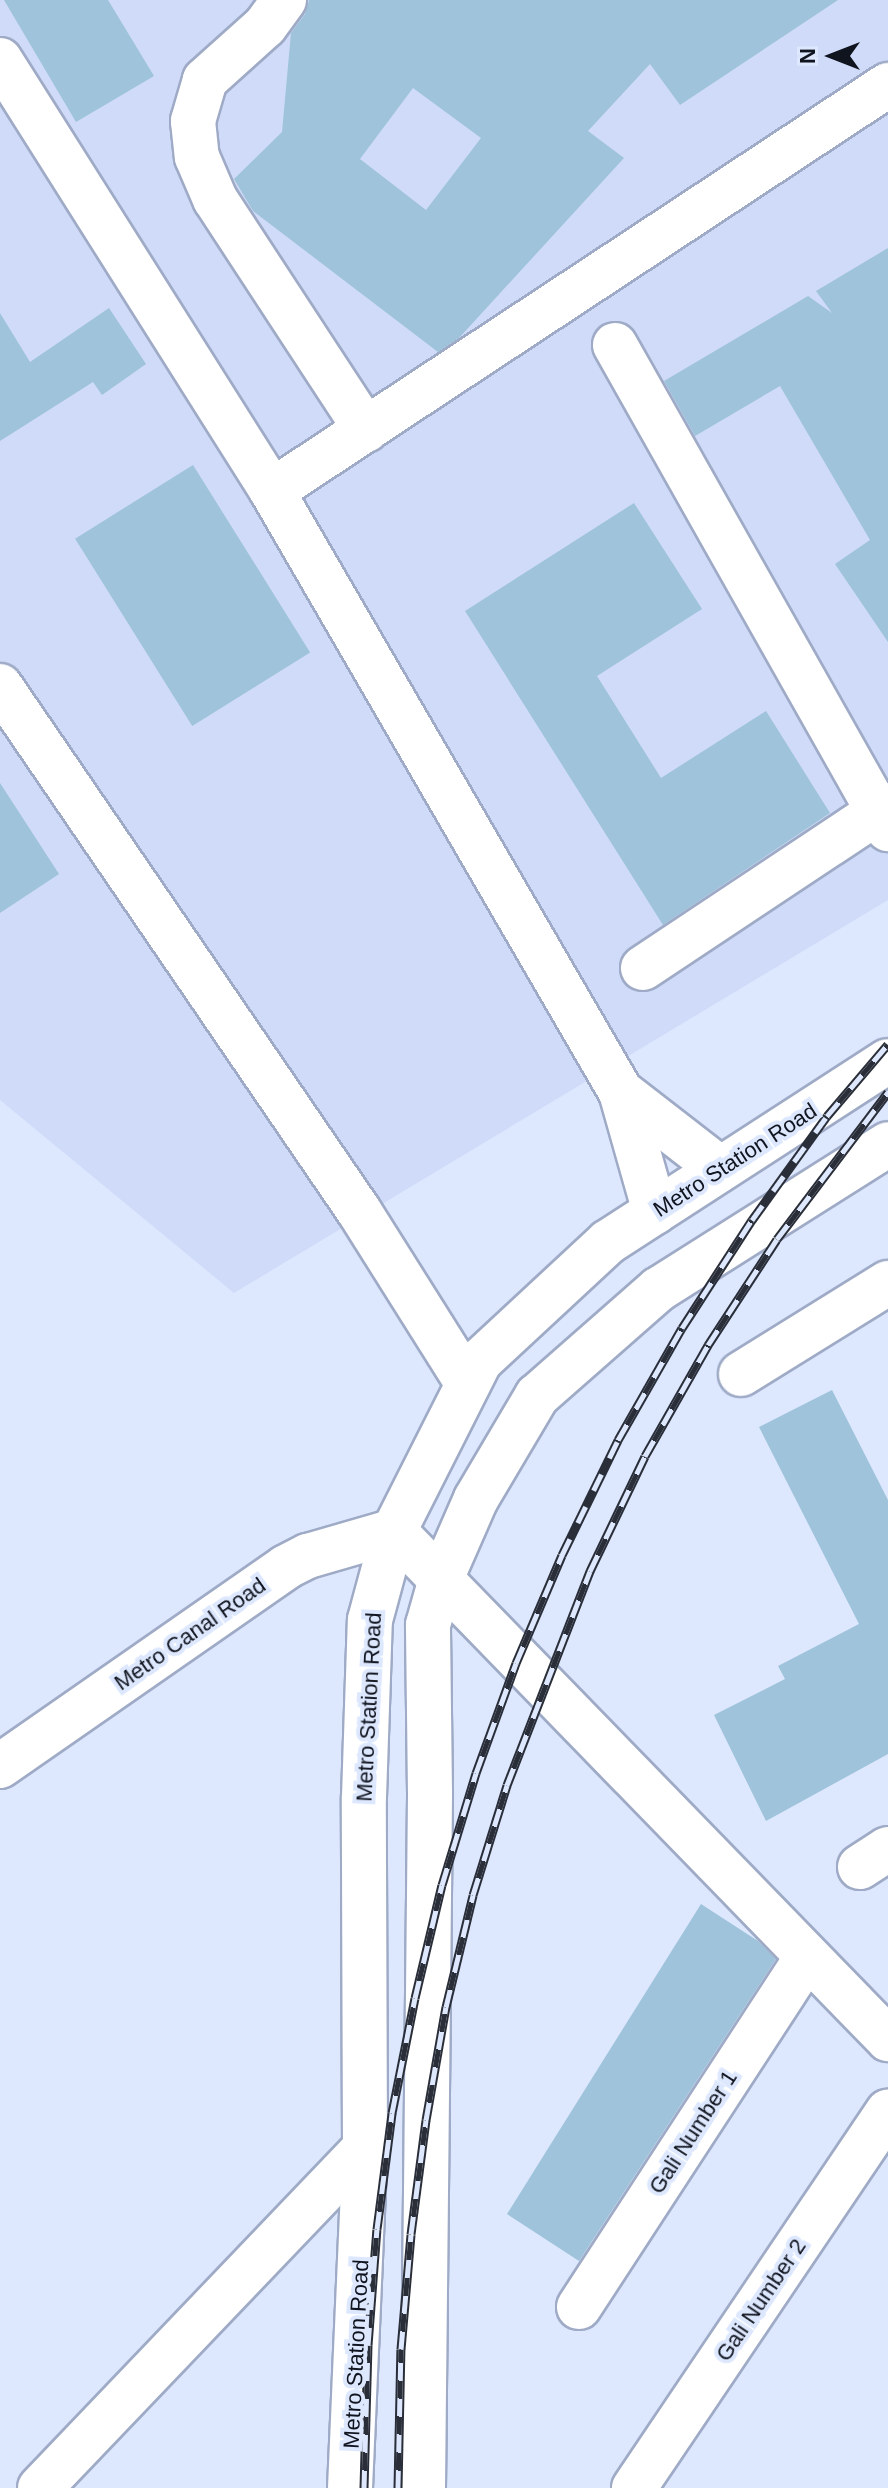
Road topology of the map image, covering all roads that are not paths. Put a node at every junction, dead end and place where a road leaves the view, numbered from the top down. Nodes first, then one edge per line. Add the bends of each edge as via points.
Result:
1 (284, 0) edge
2 (0, 60) edge
3 (888, 85) edge
4 (615, 345) dead end
5 (366, 430) junction
6 (272, 491) junction
7 (0, 686) edge
8 (885, 815) edge
9 (643, 968) dead end
10 (888, 1061) edge
11 (621, 1092) junction
12 (888, 1144) edge
13 (719, 1168) junction
14 (655, 1212) junction
15 (888, 1283) edge
16 (741, 1374) dead end
17 (468, 1384) junction
18 (394, 1531) junction
19 (441, 1579) junction
20 (4, 1757) edge
21 (807, 1957) junction
22 (888, 2039) edge
23 (888, 2112) edge
24 (365, 2148) junction
25 (579, 2307) dead end
26 (40, 2488) edge
27 (350, 2488) edge
28 (423, 2488) edge
29 (634, 2488) edge

1 - 5 street via 265,26 205,80 193,121 197,157 215,199
2 - 6 street
3 - 5 street
4 - 8 street
5 - 6 street
6 - 11 street
7 - 17 street via 359,1211
8 - 9 street
10 - 13 street, Metro Station Road
11 - 13 street
11 - 14 street
12 - 19 street via 659,1289 537,1396 476,1499
13 - 14 street, Metro Station Road
14 - 17 street, Metro Station Road via 608,1242 480,1361
15 - 16 street
17 - 18 street, Metro Station Road
18 - 19 street
18 - 20 street, Metro Canal Road via 286,1567
18 - 24 street, Metro Station Road via 370,1620 364,1797
19 - 21 street
19 - 28 street via 428,1625
21 - 22 street
21 - 25 street, Gali Number 1
23 - 29 street, Gali Number 2
24 - 26 street
24 - 27 street, Metro Station Road

